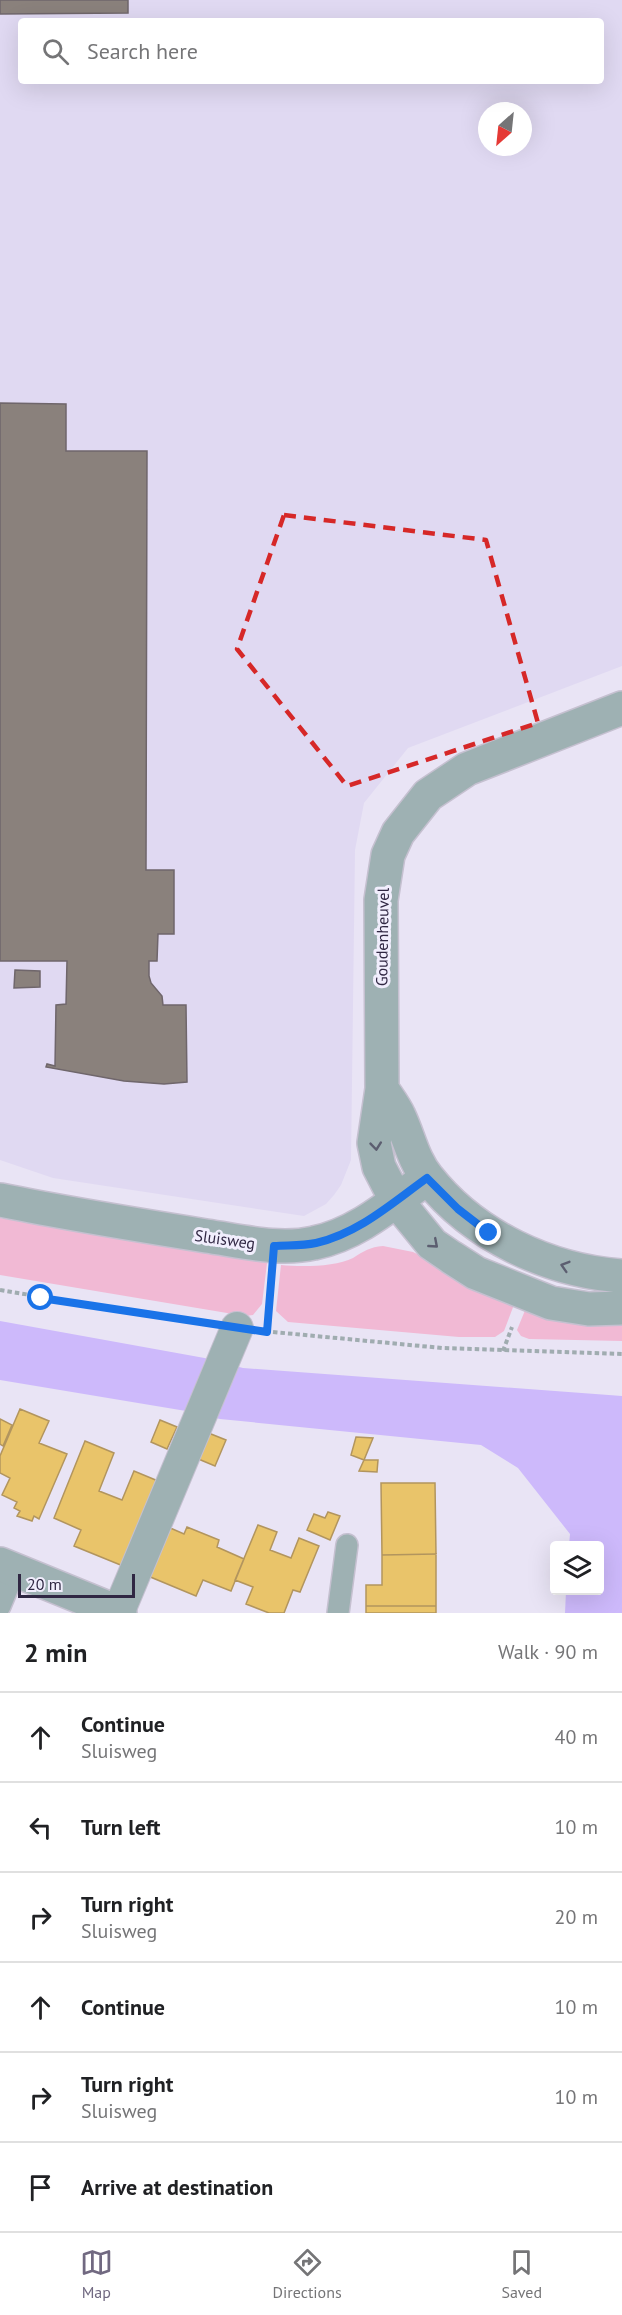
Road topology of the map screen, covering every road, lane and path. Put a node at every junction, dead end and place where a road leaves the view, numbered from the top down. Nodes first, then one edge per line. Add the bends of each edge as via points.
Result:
1 (622, 708) edge
2 (382, 1089) junction
3 (427, 1178) junction
4 (0, 1200) edge
5 (396, 1200) junction
6 (274, 1246) junction
7 (622, 1276) edge
8 (0, 1290) edge
9 (622, 1308) edge
10 (252, 1330) junction
11 (622, 1354) edge
12 (347, 1545) dead end
13 (7, 1567) edge
14 (0, 1606) edge
15 (119, 1613) edge
16 (338, 1613) edge

1 - 2 street, Goudenheuvel via 467,769 428,795 398,832 388,855 381,900
2 - 3 street
2 -> 5 street, Goudenheuvel via 374,1143 379,1167
3 - 5 street, Sluisweg
7 -> 3 street via 569,1268 489,1233
4 - 6 street, Sluisweg
5 - 6 street, Sluisweg via 343,1234 315,1243
5 -> 9 street via 432,1244 476,1273 551,1303 589,1309
6 - 10 path
8 - 10 path
10 - 11 path via 442,1348
10 - 15 street via 192,1432
12 - 16 lane
13 - 14 lane
13 - 15 street

